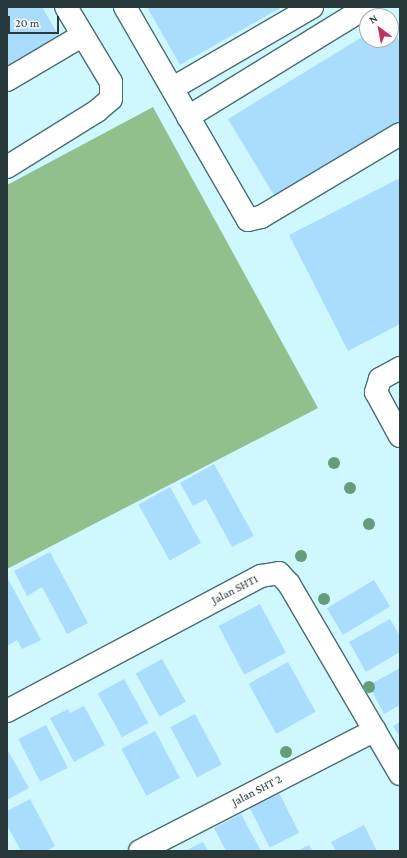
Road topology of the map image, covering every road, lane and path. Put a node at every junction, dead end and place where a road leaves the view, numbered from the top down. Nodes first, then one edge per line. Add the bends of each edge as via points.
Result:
1 (66, 7) edge
2 (125, 7) edge
3 (312, 7) edge
4 (368, 7) edge
5 (83, 35) junction
6 (7, 80) edge
7 (173, 88) junction
8 (188, 117) junction
9 (400, 134) edge
10 (7, 167) edge
11 (400, 368) edge
12 (400, 436) edge
13 (7, 711) edge
14 (375, 730) junction
15 (400, 774) edge
16 (140, 851) edge

1 - 5 street
2 - 7 street
3 - 7 street
4 - 8 street
5 - 6 street
5 - 10 street via 111,82 111,99 97,111
7 - 8 street
8 - 9 street via 248,220 261,217
11 - 12 street via 380,380 376,392
13 - 14 street, Jalan SHT1 via 261,576 278,573 289,584
14 - 15 street, Jalan SHT1
14 - 16 street, Jalan SHT 2

